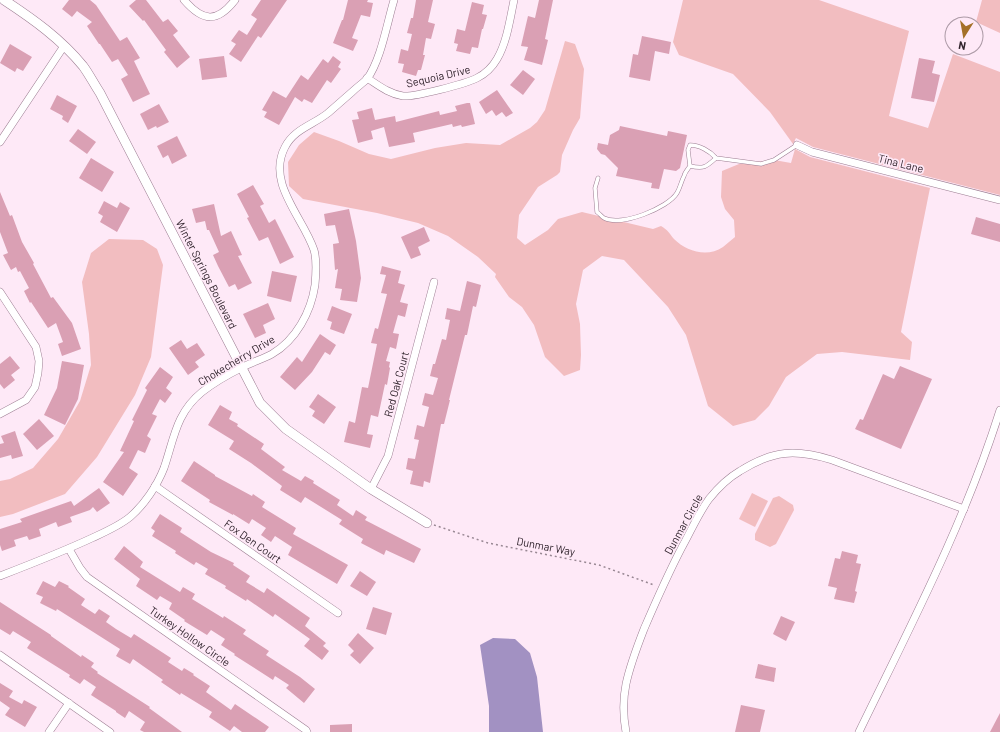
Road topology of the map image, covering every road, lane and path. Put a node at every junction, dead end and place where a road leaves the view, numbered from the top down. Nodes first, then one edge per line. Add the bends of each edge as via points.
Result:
1 (4, 0) edge
2 (184, 0) edge
3 (235, 0) edge
4 (394, 0) edge
5 (514, 0) edge
6 (64, 46) junction
7 (367, 78) junction
8 (0, 142) edge
9 (797, 144) joint
10 (716, 158) junction
11 (690, 166) junction
12 (598, 178) dead end
13 (1000, 200) edge
14 (434, 282) dead end
15 (0, 292) edge
16 (241, 368) junction
17 (1000, 410) edge
18 (0, 414) edge
19 (155, 486) junction
20 (371, 489) junction
21 (964, 509) junction
22 (427, 523) joint
23 (69, 549) junction
24 (0, 576) edge
25 (662, 587) junction
26 (338, 613) dead end
27 (0, 655) edge
28 (69, 703) junction
29 (49, 732) edge
30 (110, 732) edge
31 (307, 732) edge
32 (626, 732) edge
33 (859, 732) edge

1 - 6 street, Winter Springs Boulevard via 33,19
2 - 3 street via 196,12 215,17 226,11
4 - 7 street, Chokecherry Drive via 378,57
5 - 7 street, Sequoia Drive via 497,59 489,70 478,78 416,95 403,96 390,92
6 - 8 street
6 - 16 street, Winter Springs Boulevard via 84,67 100,93
7 - 16 street, Chokecherry Drive via 327,114 297,132 285,147 280,166 282,188 309,236 316,265 315,285 301,325 286,342 272,354
9 - 10 lane via 774,160 761,164
9 - 13 street, Tina Lane via 812,152
10 - 11 lane via 707,167
10 - 11 lane via 697,145 690,145
11 - 12 lane via 677,193 669,202 617,221 604,218 598,212 595,188
14 - 20 street, Red Oak Court via 388,456
15 - 18 street via 36,346 39,361 35,386 26,400
16 - 19 street, Chokecherry Drive via 202,392 183,413
16 - 20 street, Winter Springs Boulevard via 260,403 286,429
17 - 21 street
19 - 23 street, Chokecherry Drive via 130,517 114,528
19 - 26 street, Fox Den Court
20 - 22 street, Winter Springs Boulevard
21 - 25 street, Dunmar Circle via 832,460 794,452 774,455 740,471 714,493 702,508
21 - 33 street via 945,555
22 - 25 path, Dunmar Way via 488,543 599,565
23 - 24 street, Chokecherry Drive
23 - 31 street, Turkey Hollow Circle via 87,577
25 - 32 street, Dunmar Circle via 632,660 626,684
27 - 28 street
28 - 29 street
28 - 30 street

